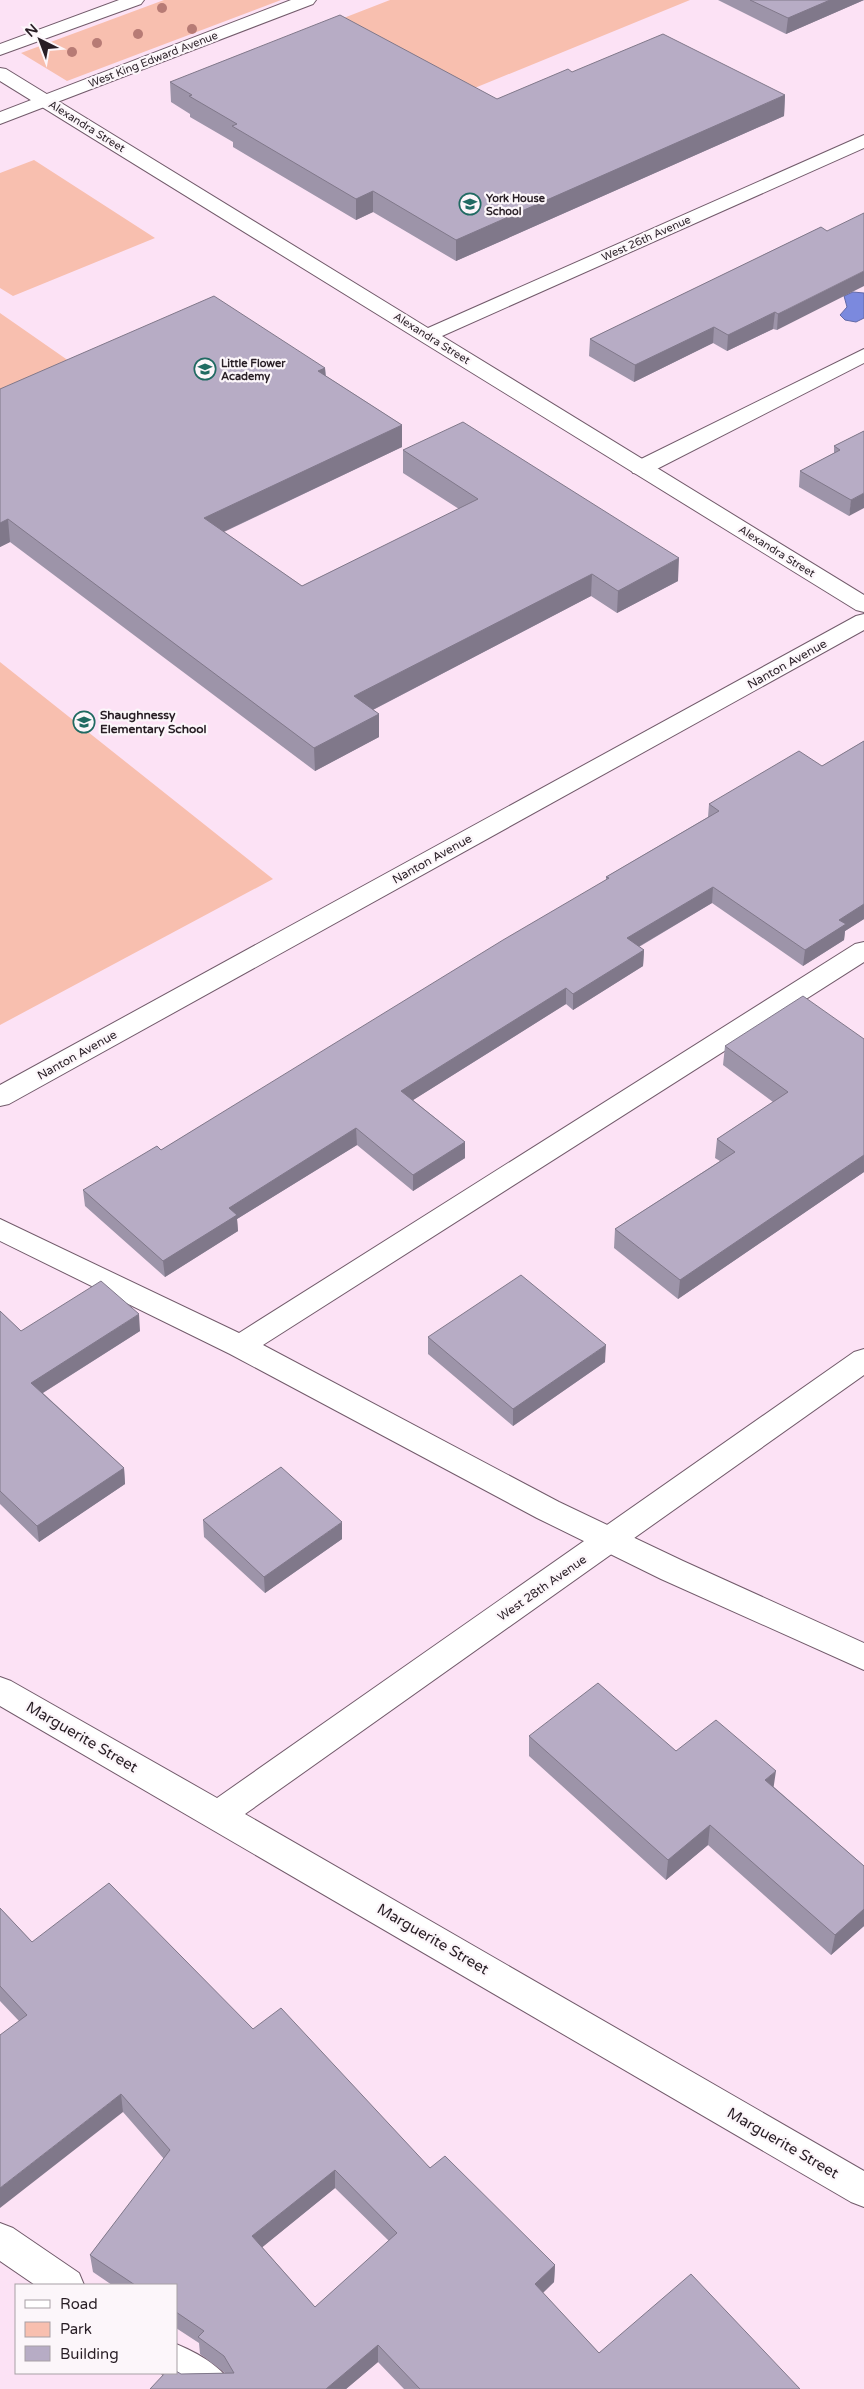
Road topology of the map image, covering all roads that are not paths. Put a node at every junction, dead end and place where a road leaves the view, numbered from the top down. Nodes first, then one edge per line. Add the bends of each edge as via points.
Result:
1 (135, 0) edge
2 (307, 0) edge
3 (0, 50) edge
4 (0, 73) edge
5 (45, 100) junction
6 (0, 118) edge
7 (864, 141) edge
8 (428, 335) junction
9 (864, 356) edge
10 (641, 468) junction
11 (864, 606) edge
12 (864, 621) edge
13 (864, 950) edge
14 (0, 1097) edge
15 (0, 1229) edge
16 (240, 1346) junction
17 (864, 1360) edge
18 (610, 1540) junction
19 (864, 1657) edge
20 (0, 1690) edge
21 (218, 1814) junction
22 (864, 2190) edge
23 (0, 2240) edge
24 (65, 2284) edge
25 (178, 2363) edge
26 (215, 2389) edge

1 - 3 street
2 - 5 street, West King Edward Avenue
4 - 5 street, Alexandra Street
5 - 6 street, West King Edward Avenue
5 - 8 street, Alexandra Street
7 - 8 street, West 26th Avenue
8 - 10 street, Alexandra Street
9 - 10 street
10 - 11 street, Alexandra Street
12 - 14 street, Nanton Avenue
13 - 16 street
15 - 16 street
16 - 18 street
17 - 18 street, West 28th Avenue
18 - 19 street
18 - 21 street, West 28th Avenue
20 - 21 street, Marguerite Street
21 - 22 street, Marguerite Street
23 - 24 street
25 - 26 street

